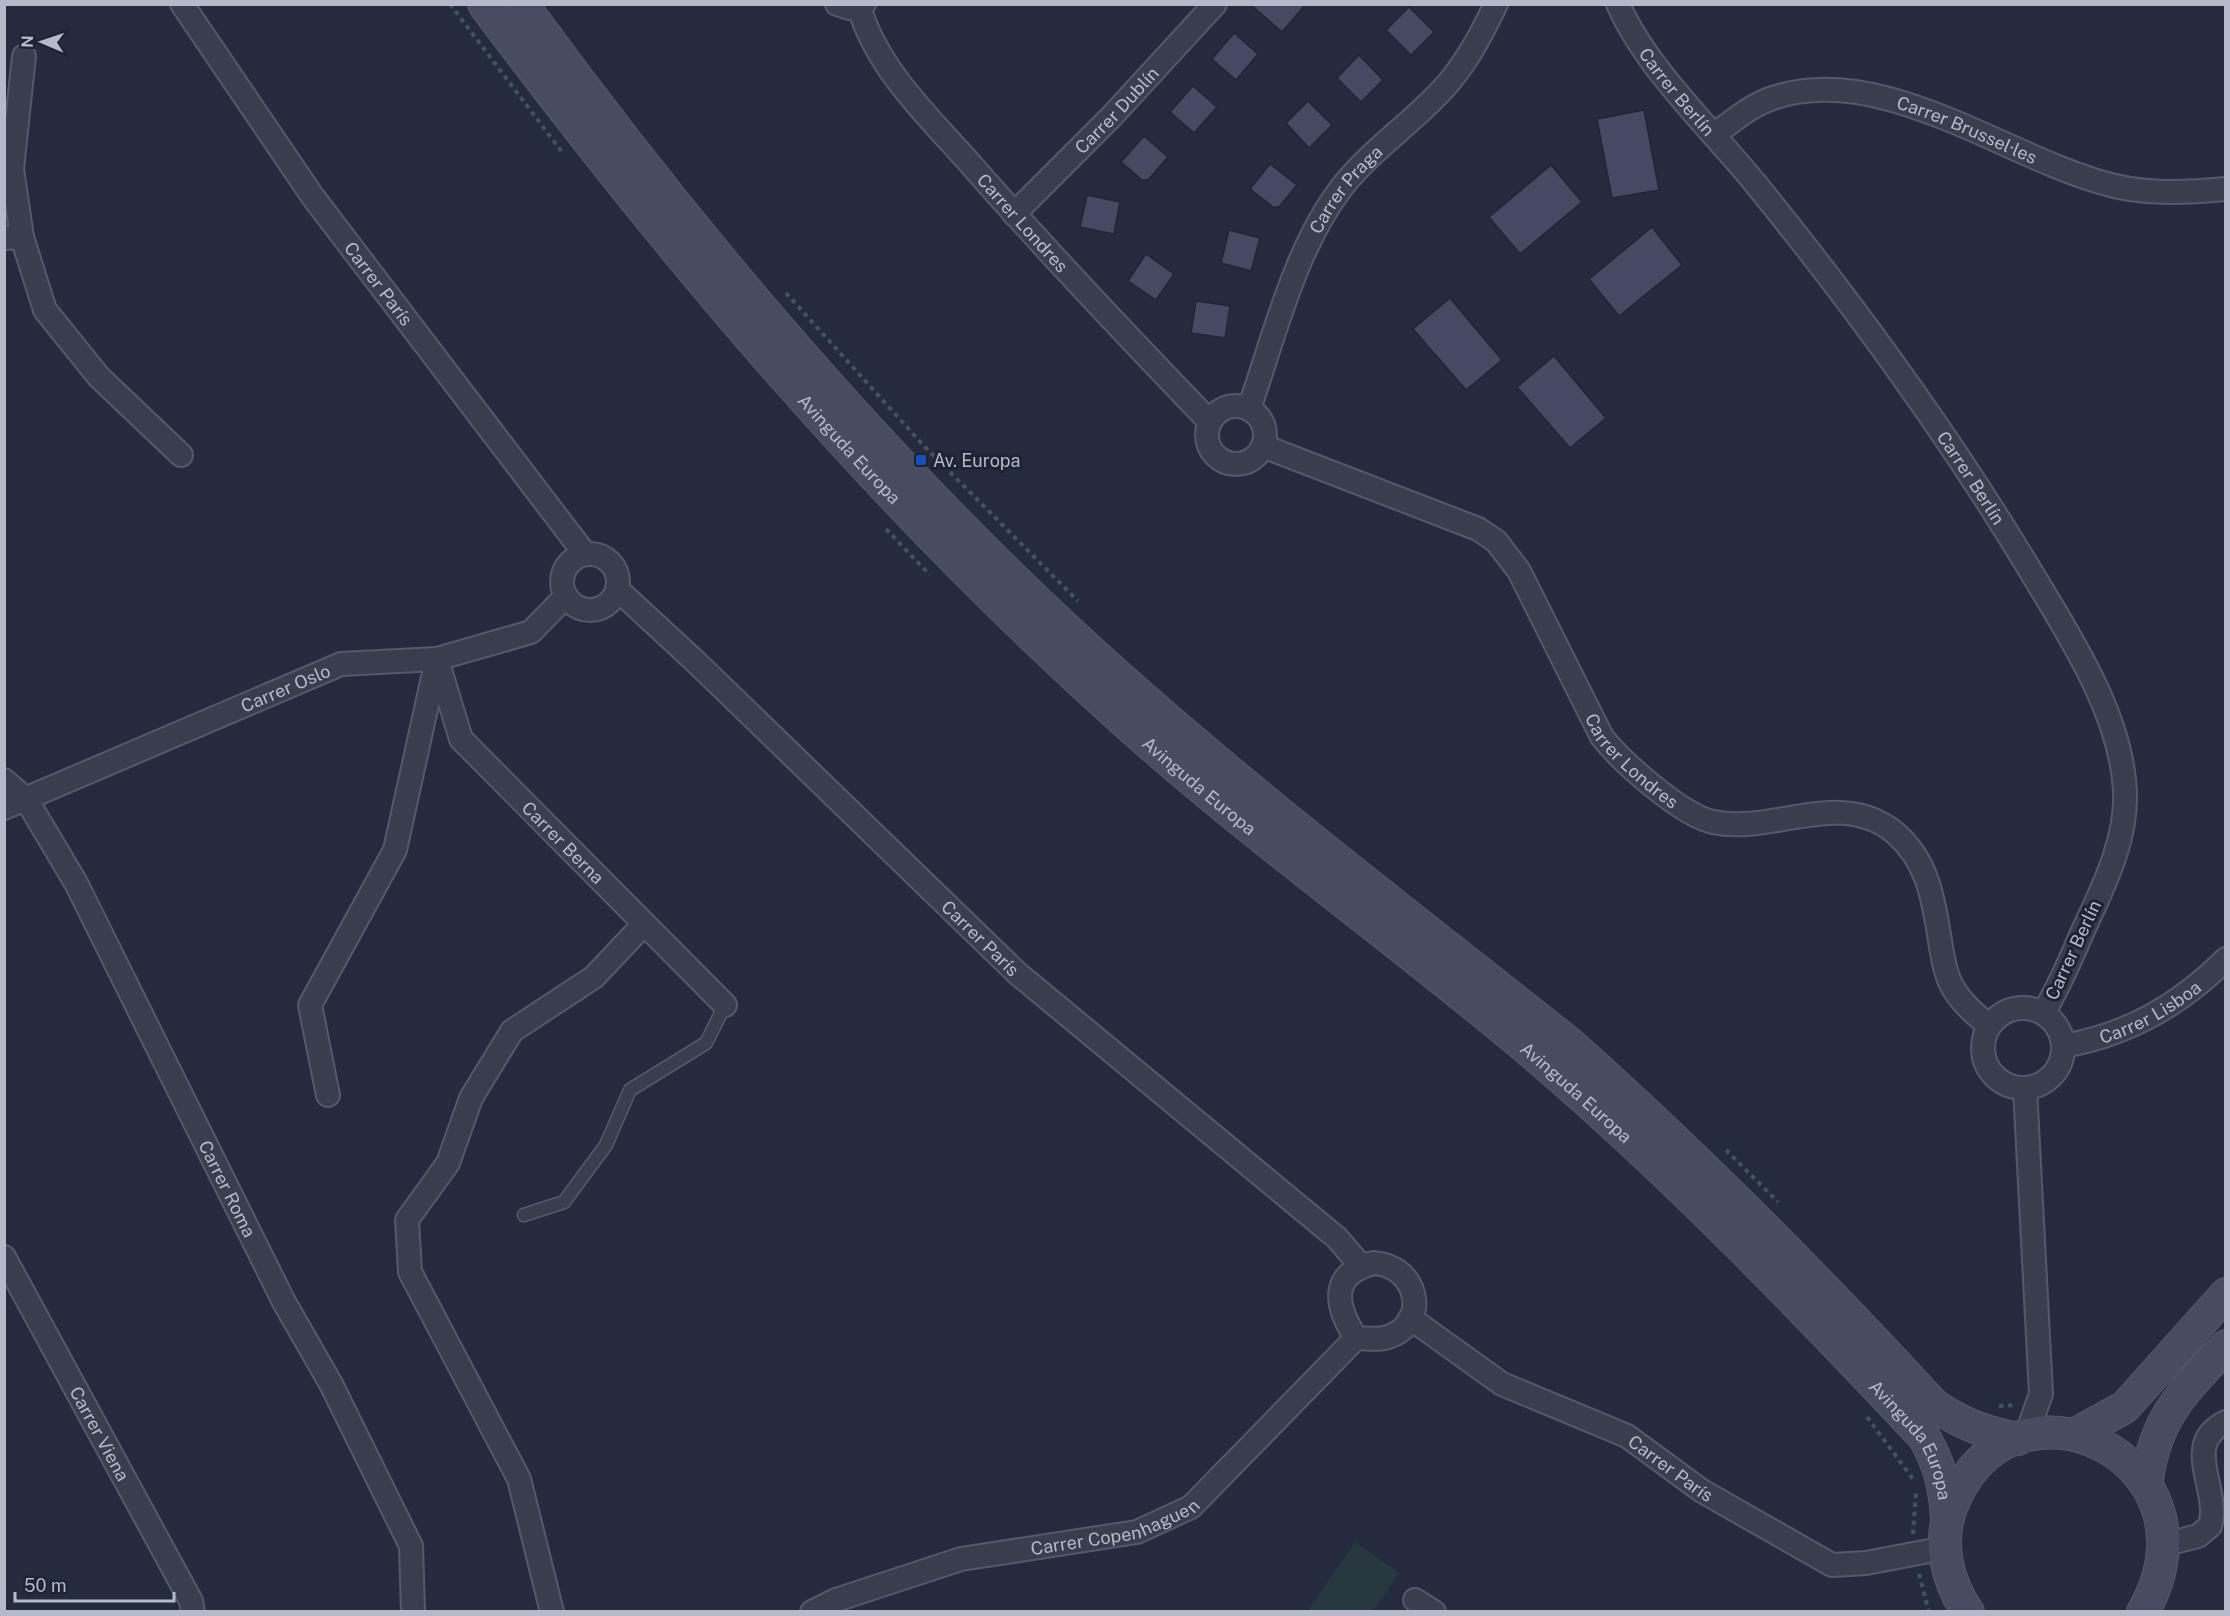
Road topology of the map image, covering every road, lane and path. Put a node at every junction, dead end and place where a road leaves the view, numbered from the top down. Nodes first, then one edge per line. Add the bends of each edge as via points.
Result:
1 (182, 4) edge
2 (483, 4) edge
3 (522, 4) edge
4 (1215, 4) edge
5 (1496, 4) edge
6 (1618, 4) edge
7 (853, 5) edge
8 (24, 56) dead end
9 (1715, 134) junction
10 (2226, 189) edge
11 (1014, 214) junction
12 (13, 238) edge
13 (781, 288) dead end
14 (1249, 409) junction
15 (1210, 422) junction
16 (1263, 446) junction
17 (182, 455) dead end
18 (585, 554) junction
19 (617, 590) junction
20 (566, 596) junction
21 (1080, 603) dead end
22 (437, 659) junction
23 (1175, 746) junction
24 (4, 780) edge
25 (26, 799) junction
26 (4, 808) edge
27 (644, 924) junction
28 (2226, 958) edge
29 (725, 1005) joint
30 (2043, 1013) junction
31 (1989, 1026) junction
32 (2063, 1046) junction
33 (2025, 1088) junction
34 (328, 1095) dead end
35 (1724, 1149) dead end
36 (1780, 1203) dead end
37 (524, 1215) dead end
38 (4, 1257) edge
39 (1361, 1266) junction
40 (2226, 1294) edge
41 (1410, 1318) junction
42 (1356, 1338) junction
43 (2226, 1346) edge
44 (2041, 1394) junction
45 (1994, 1405) dead end
46 (2226, 1422) edge
47 (2076, 1434) junction
48 (2022, 1437) junction
49 (2147, 1480) junction
50 (1946, 1533) junction
51 (2167, 1544) junction
52 (2154, 1604) edge
53 (1962, 1607) edge
54 (194, 1611) edge
55 (413, 1611) edge
56 (552, 1611) edge
57 (812, 1611) edge

1 - 18 street, Carrer París via 313,197
2 - 23 main road, Avinguda Europa via 664,239 814,413 923,530 1121,719
3 - 23 main road, Avinguda Europa via 647,172 759,305 880,441
4 - 11 street, Carrer Dublín via 1112,117
5 - 14 street, Carrer Praga via 1478,41 1444,88 1372,154 1334,200 1309,241 1293,280
6 - 9 street, Carrer Berlín via 1650,60
7 - 11 street, Carrer Londres via 893,74
8 - 12 street via 12,169
9 - 10 street, Carrer Brussel·les via 1772,98 1827,91 1891,98 1921,107 2101,183 2161,193
9 - 30 street, Carrer Berlín via 1829,275 1955,451 2056,614 2113,729 2120,750 2125,796 2116,852 2106,882
11 - 15 street, Carrer Londres
12 - 17 street via 45,310 99,377
13 - 21 path via 924,446
14 - 15 street via 1223,408
14 - 16 street via 1263,424
15 - 16 street via 1207,441 1225,462 1244,463 1253,459
16 - 31 street, Carrer Londres via 1478,529 1496,541 1519,571 1602,737 1617,756 1684,809 1698,817 1733,824 1831,811 1879,823 1893,832 1914,854 1928,881 1949,981
18 - 19 street via 603,557 610,563 616,571
18 - 20 street via 565,570 562,579
19 - 20 street via 607,605 589,610
19 - 39 street, Carrer París via 1017,973 1337,1238
20 - 22 street, Carrer Oslo via 531,632
22 - 25 street, Carrer Oslo via 341,664
22 - 27 street, Carrer Berna via 461,739
22 - 34 street via 395,850 310,1005
23 - 48 main road, Avinguda Europa via 1240,782 1598,1069 1742,1204 1934,1405 1986,1433
23 - 50 main road, Avinguda Europa via 1292,864 1534,1055 1713,1217 1924,1437 1945,1484
24 - 25 street, Carrer Roma
25 - 26 street, Carrer Oslo
25 - 55 street, Carrer Roma via 76,884 279,1292 331,1384 411,1546
27 - 29 street, Carrer Berna
27 - 56 street via 594,977 512,1031 471,1098 448,1163 407,1220 410,1272 519,1479
28 - 32 street, Carrer Lisboa via 2202,983 2149,1018 2097,1039
29 - 37 lane via 706,1042 630,1090 606,1145 564,1202
30 - 31 street via 2024,1007 2011,1009
30 - 32 street via 2058,1026
31 - 33 street via 1983,1049 1985,1062 2002,1082
32 - 33 street via 2059,1066 2051,1076
33 - 44 street
35 - 36 path
38 - 54 street, Carrer Viena
39 - 41 street via 1387,1264 1398,1269 1410,1282 1414,1295
39 - 42 street via 1345,1279 1340,1291 1340,1309
40 - 47 main road via 2125,1407
41 - 42 street via 1402,1328 1384,1338
41 - 50 street, Carrer París via 1502,1384 1627,1436 1702,1491 1832,1565 1866,1563
42 - 57 street, Carrer Copenhaguen via 1191,1507 1137,1532 961,1559
43 - 49 main road via 2171,1409 2153,1447
44 - 45 path via 2022,1395 2015,1405
44 - 48 street
46 - 51 street via 2210,1433 2202,1450 2213,1500 2210,1526 2198,1536
47 - 48 main road via 2047,1432
47 - 49 main road via 2116,1450
48 - 50 main road via 1994,1451 1973,1469 1957,1492
49 - 51 main road via 2162,1510
50 - 53 main road, Avinguda Europa via 1949,1574
51 - 52 main road

